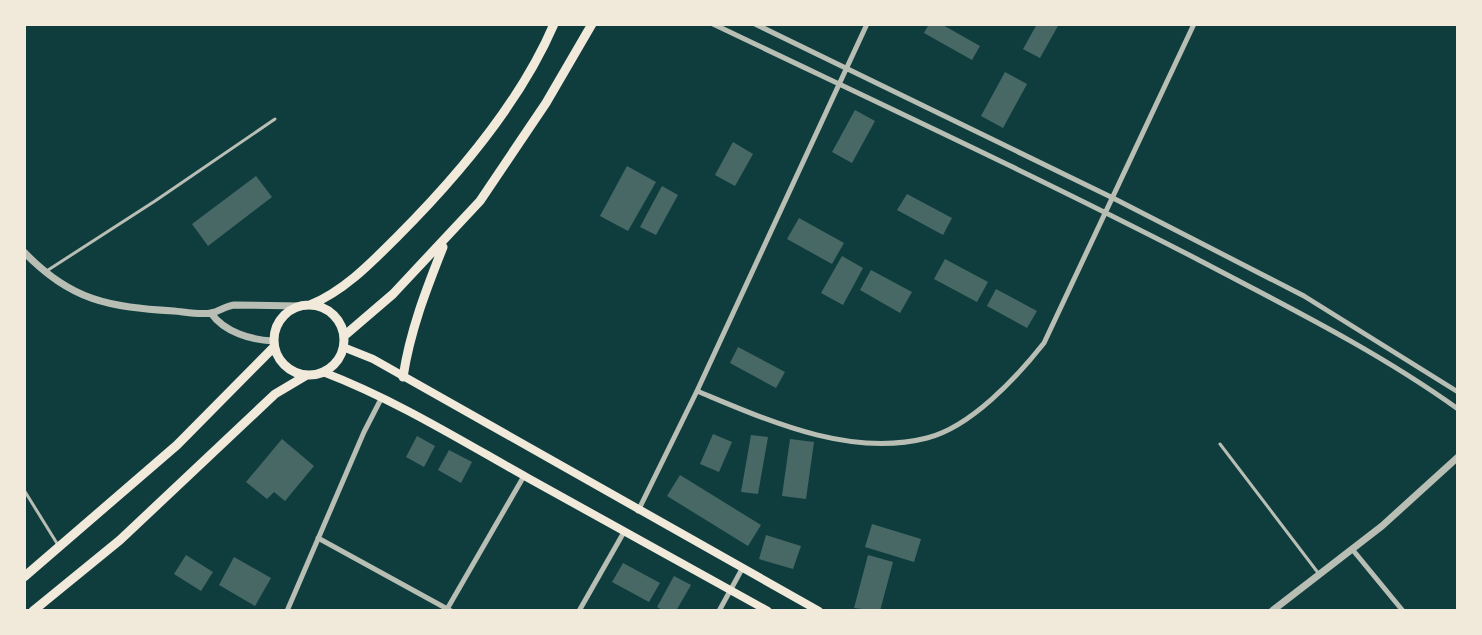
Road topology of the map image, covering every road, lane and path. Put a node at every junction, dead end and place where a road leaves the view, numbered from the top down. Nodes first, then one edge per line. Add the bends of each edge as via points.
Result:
1 (554, 24) edge
2 (592, 24) edge
3 (713, 24) edge
4 (755, 24) edge
5 (867, 24) edge
6 (1194, 24) edge
7 (846, 68) junction
8 (839, 83) junction
9 (275, 119) dead end
10 (1113, 198) junction
11 (1107, 212) junction
12 (446, 241) junction
13 (25, 254) edge
14 (45, 272) junction
15 (305, 305) junction
16 (211, 313) junction
17 (344, 342) junction
18 (274, 344) junction
19 (323, 372) junction
20 (307, 375) junction
21 (403, 377) junction
22 (697, 391) junction
23 (1458, 392) edge
24 (383, 396) junction
25 (1458, 409) edge
26 (1220, 444) dead end
27 (1458, 457) edge
28 (524, 476) junction
29 (24, 490) edge
30 (638, 511) junction
31 (624, 532) junction
32 (318, 538) junction
33 (60, 548) junction
34 (1352, 549) junction
35 (742, 569) junction
36 (1319, 574) junction
37 (24, 577) edge
38 (731, 591) junction
39 (448, 610) edge
40 (33, 611) edge
41 (287, 611) edge
42 (579, 611) edge
43 (719, 611) edge
44 (768, 611) edge
45 (819, 611) edge
46 (1272, 611) edge
47 (1403, 611) edge

1 - 15 main road via 523,82 443,192 331,296
2 - 12 main road via 515,151
3 - 8 street
4 - 7 street
5 - 7 street
6 - 10 street
7 - 8 street
7 - 10 street
8 - 11 street
8 - 22 street
9 - 14 lane
10 - 11 street
10 - 23 street via 1304,296
11 - 22 street via 1036,352 985,405 930,438 890,445 846,441 768,420
11 - 25 street via 1295,310
12 - 17 main road
12 - 21 main road via 421,302
13 - 14 street
14 - 16 street via 89,299 124,308
15 - 16 street via 234,305
15 - 17 main road via 334,315
15 - 18 main road via 276,326
16 - 18 street via 226,328
17 - 19 main road
17 - 21 main road
18 - 20 main road via 282,363
18 - 33 main road via 177,445
19 - 20 main road
19 - 24 main road
20 - 40 main road via 275,394 120,540
21 - 30 main road
22 - 30 street
24 - 28 main road
24 - 32 street
26 - 36 lane
27 - 34 street
28 - 31 main road
28 - 39 street
29 - 33 lane
30 - 35 main road
31 - 38 main road
31 - 42 street
32 - 39 street
32 - 41 street
33 - 37 main road
34 - 36 street
34 - 47 street
35 - 38 street
35 - 45 main road
36 - 46 street
38 - 43 street
38 - 44 main road

